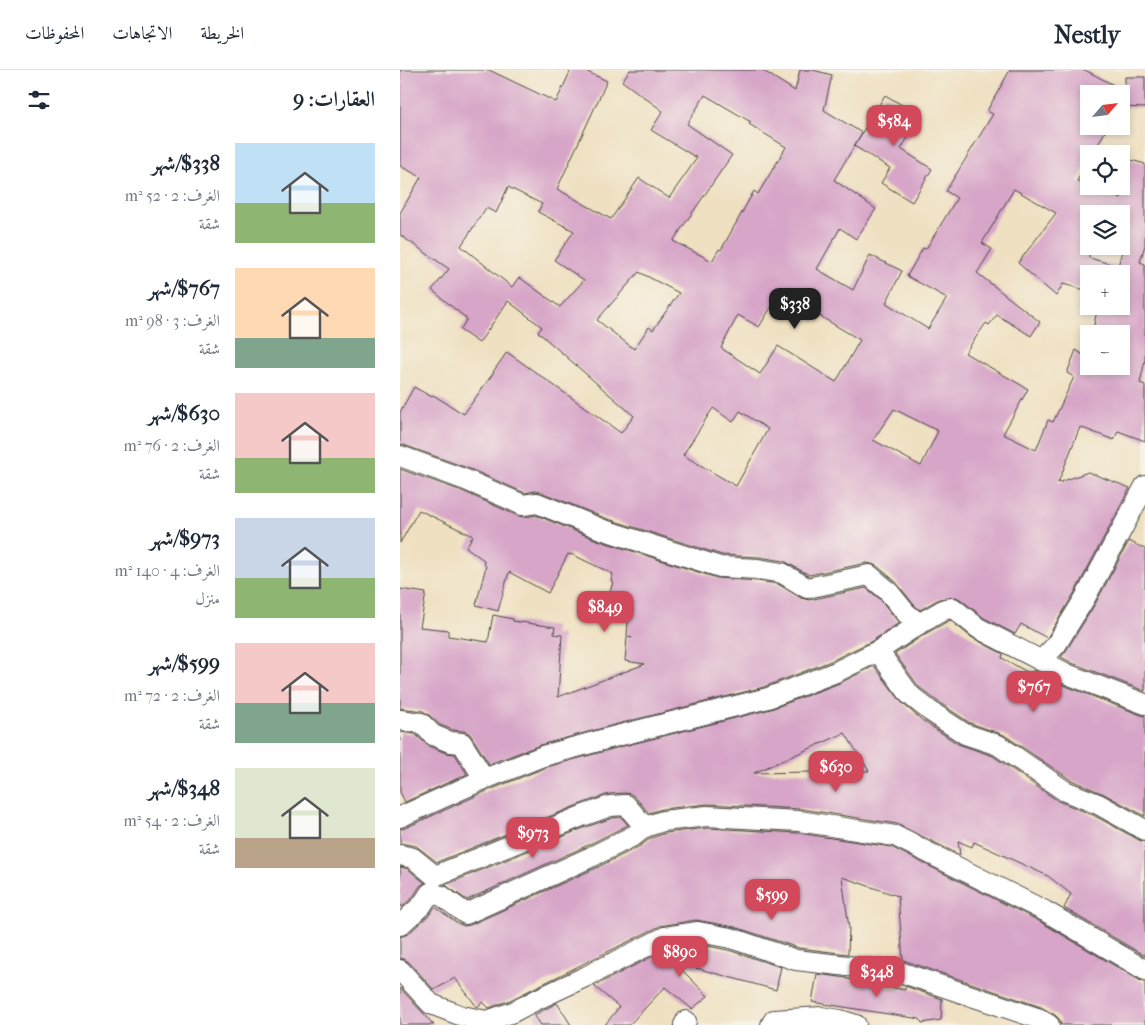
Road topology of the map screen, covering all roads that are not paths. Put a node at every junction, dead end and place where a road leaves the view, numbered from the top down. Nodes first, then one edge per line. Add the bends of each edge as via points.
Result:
1 (400, 456) edge
2 (1145, 486) edge
3 (918, 624) junction
4 (878, 652) junction
5 (1041, 661) junction
6 (1145, 704) edge
7 (400, 720) edge
8 (482, 780) junction
9 (400, 817) edge
10 (645, 827) junction
11 (1145, 830) edge
12 (400, 855) edge
13 (432, 884) junction
14 (400, 925) edge
15 (400, 970) edge
16 (1145, 970) edge
17 (771, 1025) edge
18 (856, 1025) edge
19 (1049, 1025) edge

1 - 3 street via 523,505 537,503 601,529 720,567 782,572 807,588 869,575
2 - 5 street via 1085,598 1056,645
3 - 4 street
3 - 5 street via 944,609 952,608 978,628
4 - 8 street via 768,698 543,756
4 - 11 street via 910,695 930,711 965,734 998,745 1065,791 1098,804
5 - 6 street
7 - 8 street via 421,723 433,736 462,743
8 - 9 street
10 - 13 street via 626,805 610,806
10 - 13 street via 591,857 466,914
10 - 16 street via 663,821 707,816 799,821 895,836 1045,911
12 - 13 street via 412,858
13 - 14 street via 422,905
15 - 19 street via 431,1004 487,1021 513,1012 665,937 698,932 732,938 796,960 900,972 1037,1018
17 - 18 street via 774,1020 821,1017

